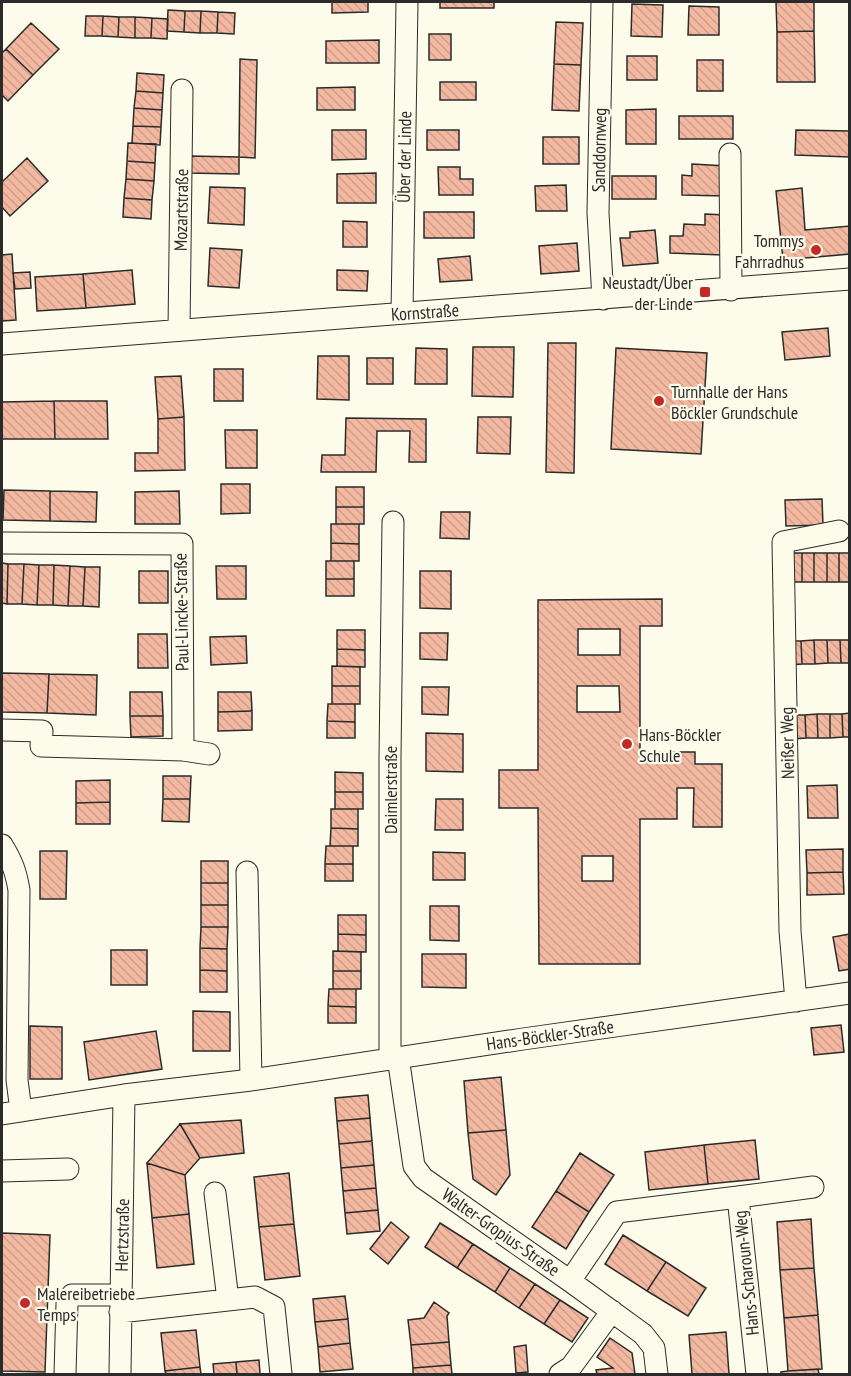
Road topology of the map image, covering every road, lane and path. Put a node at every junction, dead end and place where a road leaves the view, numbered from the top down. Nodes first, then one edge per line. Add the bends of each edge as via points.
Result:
1 (407, 2) edge
2 (602, 2) edge
3 (182, 90) dead end
4 (730, 154) dead end
5 (849, 279) edge
6 (731, 290) junction
7 (603, 299) junction
8 (402, 313) junction
9 (179, 330) junction
10 (2, 344) edge
11 (393, 522) dead end
12 (839, 531) dead end
13 (2, 543) edge
14 (2, 730) edge
15 (183, 750) junction
16 (209, 754) dead end
17 (2, 845) edge
18 (247, 872) dead end
19 (849, 993) edge
20 (796, 1001) junction
21 (394, 1058) junction
22 (250, 1080) junction
23 (124, 1095) junction
24 (11, 1112) edge
25 (68, 1169) dead end
26 (2, 1171) edge
27 (813, 1187) dead end
28 (215, 1193) dead end
29 (738, 1197) junction
30 (570, 1281) junction
31 (228, 1300) junction
32 (120, 1304) junction
33 (612, 1311) junction
34 (65, 1374) edge
35 (120, 1374) edge
36 (281, 1374) edge
37 (560, 1374) edge
38 (657, 1374) edge
39 (757, 1374) edge

1 - 8 street, Über der Linde
2 - 7 street, Sanddornweg via 598,213
3 - 9 street, Mozartstraße
4 - 6 street
5 - 6 street, Kornstraße
6 - 7 street, Kornstraße
7 - 8 street, Kornstraße
8 - 9 street, Kornstraße
9 - 10 street, Kornstraße
11 - 21 street, Daimlerstraße via 390,757
12 - 20 street, Neißer Weg via 783,542 790,931
13 - 15 street, Paul-Lincke-Straße via 182,544
14 - 15 street via 42,731 41,746
15 - 16 street
17 - 24 street via 11,860 19,890 16,1080
18 - 22 street
19 - 20 street, Hans-Böckler-Straße
20 - 21 street, Hans-Böckler-Straße
21 - 22 street, Hans-Böckler-Straße
21 - 30 street, Walter-Gropius-Straße via 414,1166 423,1178
22 - 23 street, Hans-Böckler-Straße
23 - 24 street, Hans-Böckler-Straße
23 - 32 street, Hertzstraße
25 - 26 street
27 - 29 street
28 - 31 street
29 - 30 street, Hans-Scharoun-Weg via 617,1212
29 - 39 street, Hans-Scharoun-Weg
30 - 33 street, Walter-Gropius-Straße
31 - 32 street
31 - 36 street via 255,1297 274,1307
32 - 34 street via 72,1295 67,1304
32 - 35 street, Hertzstraße
33 - 37 street via 571,1367
33 - 38 street, Walter-Gropius-Straße via 643,1334 654,1348

